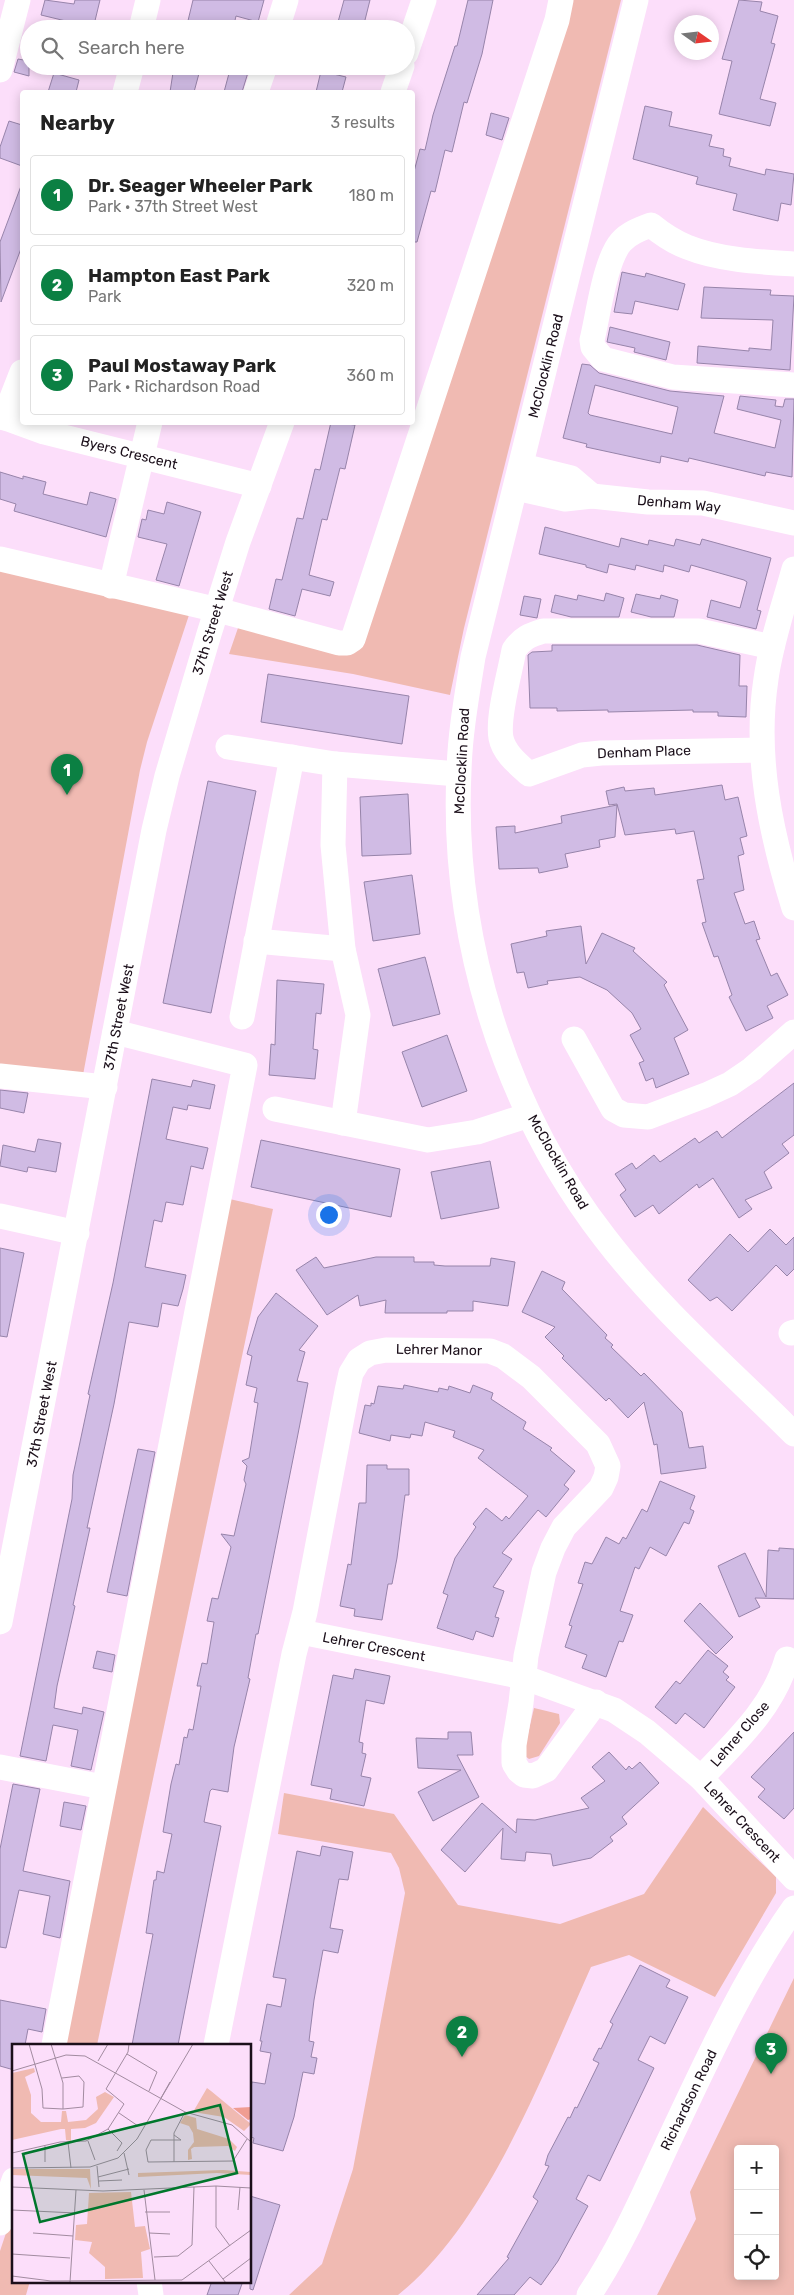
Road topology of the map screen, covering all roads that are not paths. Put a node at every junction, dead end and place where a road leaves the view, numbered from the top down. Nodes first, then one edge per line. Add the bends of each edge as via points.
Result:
1 (18, 0) edge
2 (148, 0) edge
3 (286, 0) edge
4 (424, 0) edge
5 (561, 0) edge
6 (636, 0) edge
7 (143, 20) edge
8 (280, 20) edge
9 (415, 26) edge
10 (0, 70) edge
11 (130, 75) edge
12 (262, 75) edge
13 (399, 75) edge
14 (126, 90) edge
15 (257, 90) edge
16 (394, 90) edge
17 (794, 264) edge
18 (20, 376) edge
19 (794, 385) edge
20 (2, 417) edge
21 (20, 423) edge
22 (24, 425) edge
23 (149, 425) edge
24 (281, 425) edge
25 (140, 456) junction
26 (519, 477) junction
27 (259, 486) junction
28 (794, 523) edge
29 (0, 560) edge
30 (794, 569) edge
31 (111, 586) junction
32 (218, 610) junction
33 (772, 647) junction
34 (228, 747) dead end
35 (762, 750) junction
36 (292, 757) junction
37 (335, 764) junction
38 (458, 774) junction
39 (794, 908) edge
40 (256, 941) junction
41 (342, 949) junction
42 (242, 1017) dead end
43 (115, 1032) junction
44 (794, 1032) edge
45 (574, 1039) dead end
46 (0, 1076) edge
47 (105, 1087) junction
48 (275, 1109) dead end
49 (529, 1115) junction
50 (343, 1123) junction
51 (0, 1216) edge
52 (77, 1233) junction
53 (794, 1434) edge
54 (0, 1622) edge
55 (301, 1632) junction
56 (787, 1659) dead end
57 (524, 1677) junction
58 (596, 1702) junction
59 (0, 1767) edge
60 (701, 1778) junction
61 (103, 1787) junction
62 (794, 1878) edge
63 (794, 1908) edge
64 (54, 2044) edge
65 (216, 2044) edge
66 (12, 2186) edge
67 (0, 2222) edge
68 (149, 2282) edge
69 (152, 2295) edge
70 (590, 2295) edge

1 - 10 street
2 - 7 street
3 - 8 street
4 - 9 street
5 - 32 street via 357,633 347,643 339,643
6 - 26 street, McClocklin Road
11 - 14 street
12 - 15 street
13 - 16 street
17 - 19 street via 687,248 651,225 628,235 612,255 592,340 597,354 603,359 672,377
18 - 20 street
20 - 21 street, Byers Crescent
22 - 25 street, Byers Crescent
23 - 25 street
24 - 27 street, 37th Street West
25 - 27 street, Byers Crescent
25 - 31 street
26 - 28 street, Denham Way via 565,498 592,496 703,503
26 - 38 street, McClocklin Road via 473,656
27 - 32 street, 37th Street West
29 - 31 street
30 - 33 street
31 - 32 street
32 - 43 street, 37th Street West via 167,776
33 - 35 street via 762,711
33 - 35 street, Denham Place via 699,631 543,631 531,634 514,650 501,723 501,738 506,750 529,774 582,755 601,753
34 - 36 street
35 - 39 street via 773,828
36 - 37 street
36 - 40 street
37 - 38 street
37 - 41 street via 334,845
38 - 49 street, McClocklin Road via 460,856 471,941 495,1028
40 - 41 street
40 - 42 street
41 - 50 street via 358,1015
43 - 47 street, 37th Street West
43 - 61 street via 245,1065
44 - 45 street via 730,1084 648,1118 624,1115 614,1109
46 - 47 street
47 - 52 street, 37th Street West
48 - 50 street
49 - 50 street via 477,1132 428,1140
49 - 53 street, McClocklin Road via 566,1181 606,1239 651,1292
51 - 52 street
52 - 54 street, 37th Street West
55 - 57 street, Lehrer Crescent
55 - 57 street, Lehrer Manor via 347,1391 359,1360 370,1352 386,1350 490,1351 503,1356 538,1384 598,1444 608,1466 601,1488 564,1527 552,1548 544,1572
55 - 65 street
56 - 60 street, Lehrer Close via 778,1686 762,1712
57 - 58 street, Lehrer Crescent
57 - 58 street, Lehrer Manor via 513,1754 514,1763 524,1775 533,1776 546,1770
58 - 60 street, Lehrer Crescent via 631,1720
59 - 61 street
60 - 62 street, Lehrer Crescent
61 - 64 street
63 - 70 street, Richardson Road via 744,1989 618,2247
66 - 67 street
68 - 69 street

